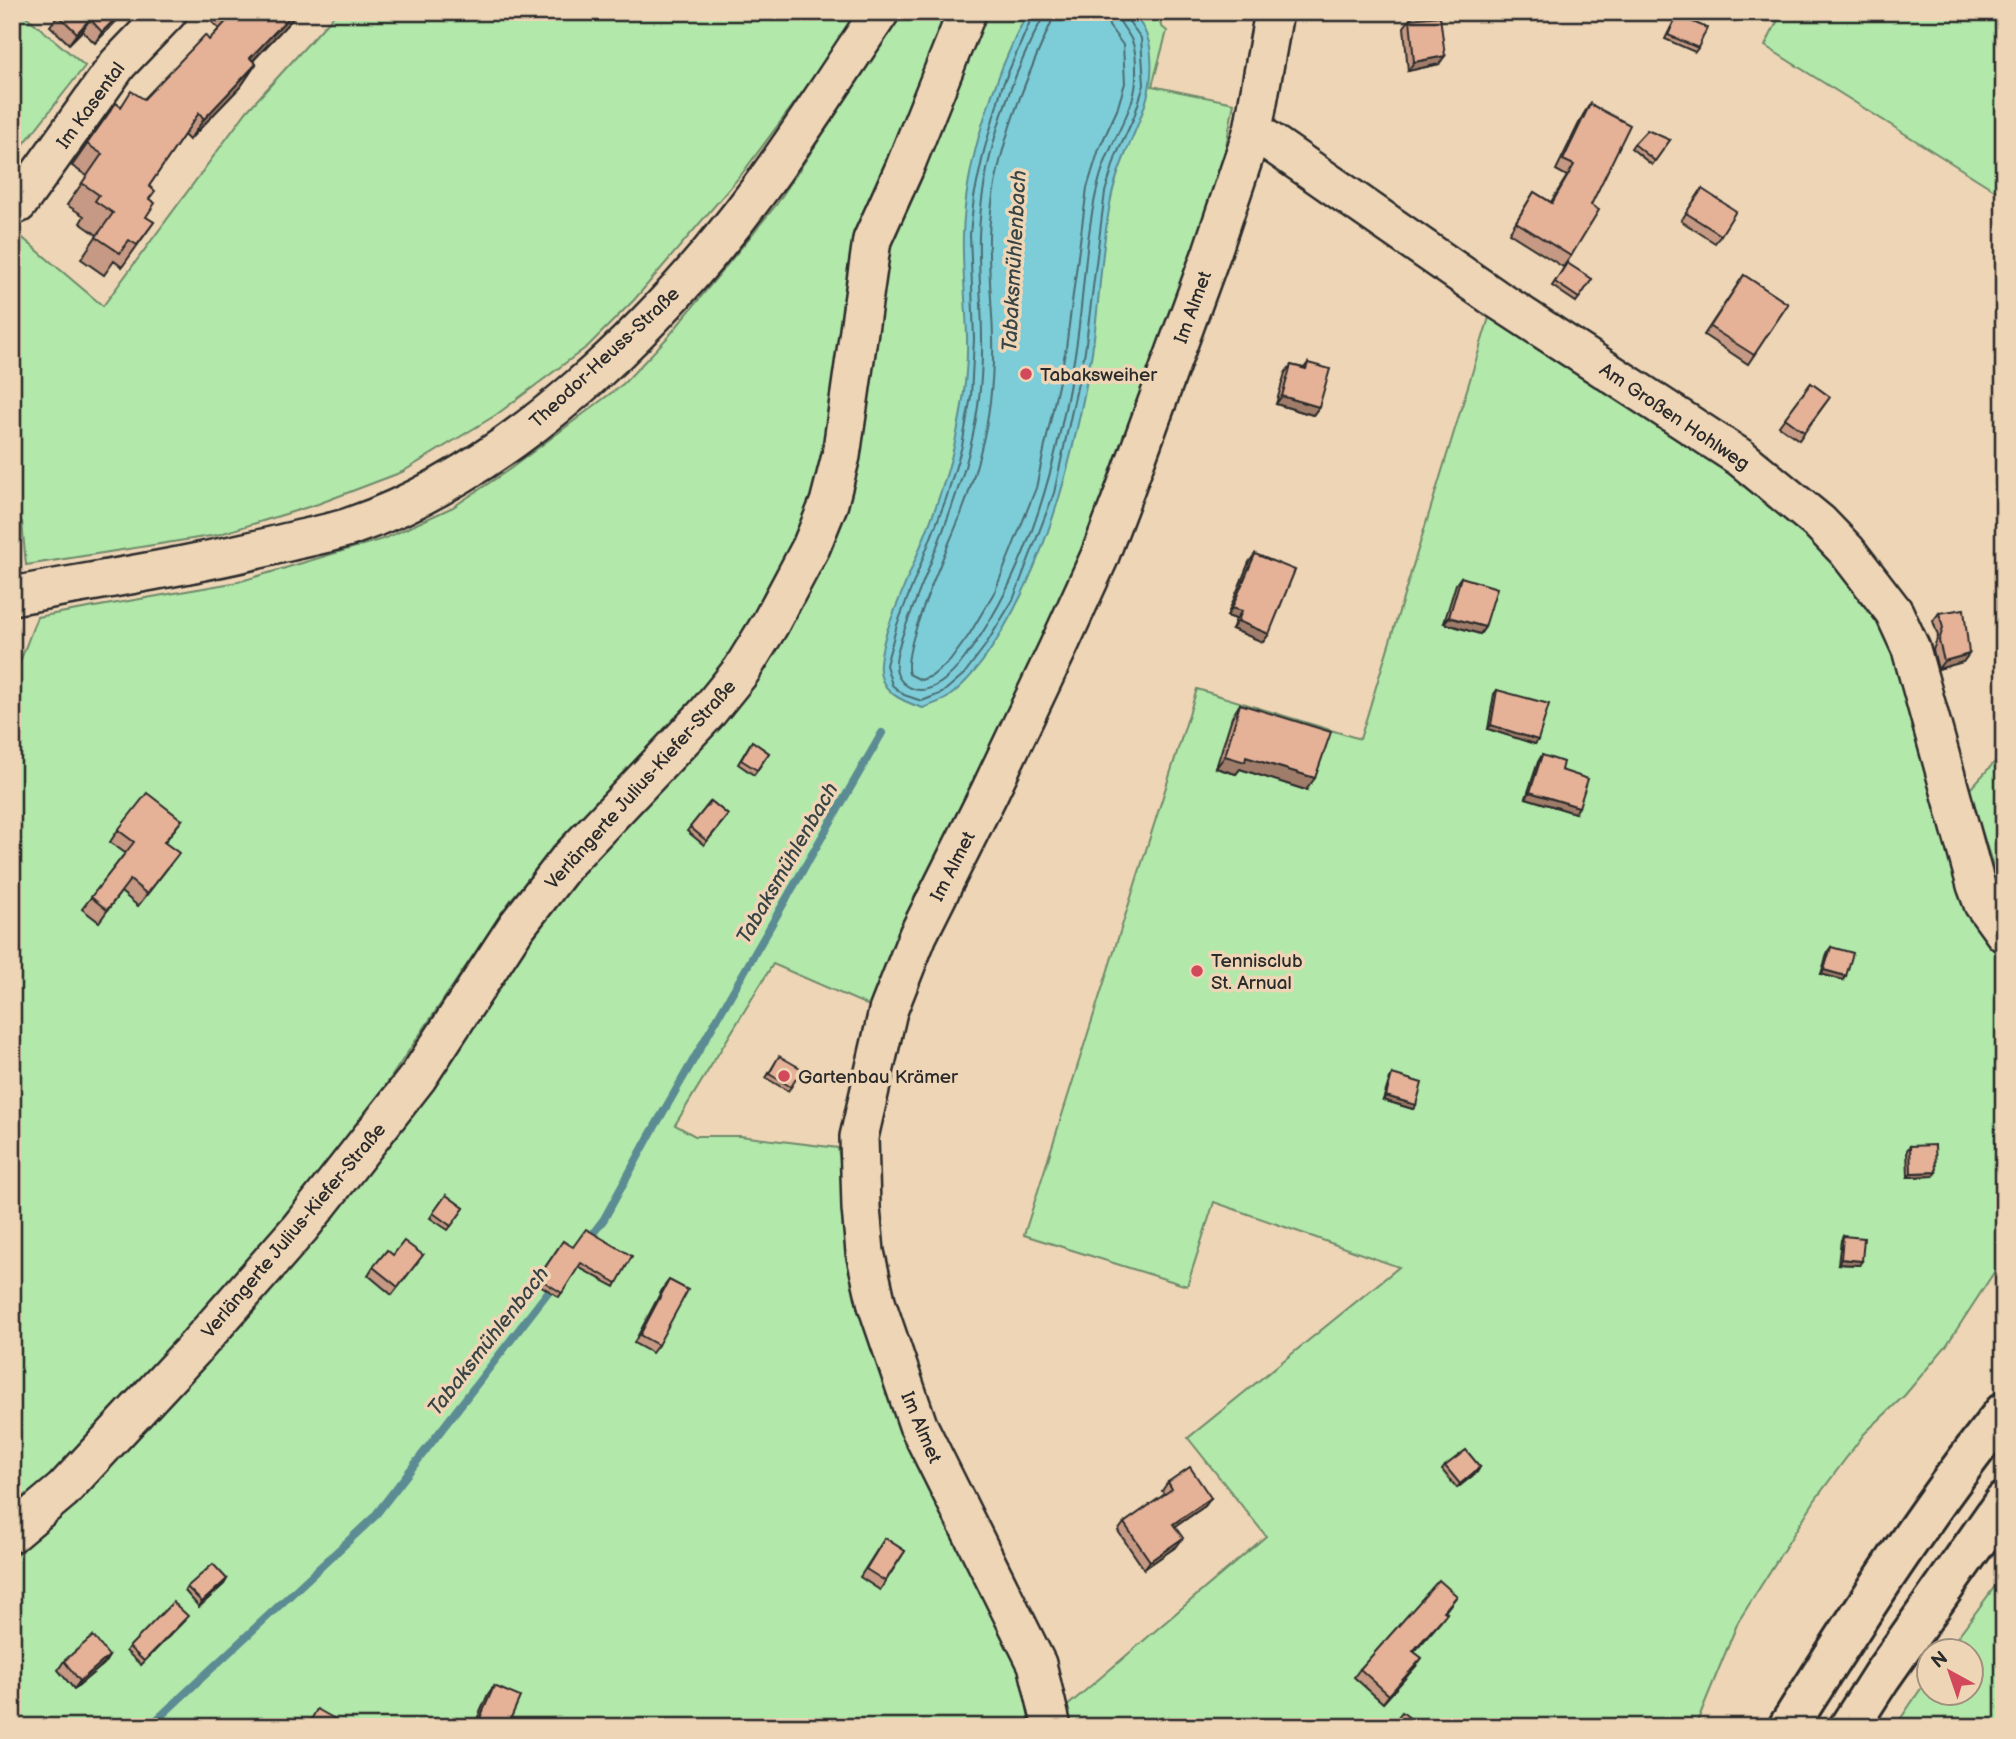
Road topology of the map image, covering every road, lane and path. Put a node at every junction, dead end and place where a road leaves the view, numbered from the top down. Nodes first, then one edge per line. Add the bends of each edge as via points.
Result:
1 (168, 12) edge
2 (880, 12) edge
3 (967, 12) edge
4 (1274, 12) edge
5 (1253, 130) junction
6 (18, 204) dead end
7 (12, 596) edge
8 (2004, 933) edge
9 (2004, 1412) edge
10 (2004, 1502) edge
11 (12, 1533) edge
12 (1052, 1727) edge
13 (1788, 1727) edge
14 (1849, 1727) edge

1 - 6 street, Im Kasental via 118,64
2 - 7 street, Theodor-Heuss-Straße via 760,189 706,257 651,319 514,439 411,502 351,526 221,559
3 - 11 street, Verlängerte Julius-Kiefer-Straße via 872,240 841,456 829,503 811,547 741,671 568,860 516,927 418,1077 300,1228 63,1490
4 - 5 street, Im Almet
5 - 8 street, Am Großen Hohlweg via 1495,298 1741,458 1847,551 1895,612 1911,649 1976,885 1983,904
5 - 12 street, Im Almet via 1099,558 895,990 859,1137 865,1252 877,1305 918,1426 1037,1664
9 - 13 highway via 1929,1513
10 - 14 highway

